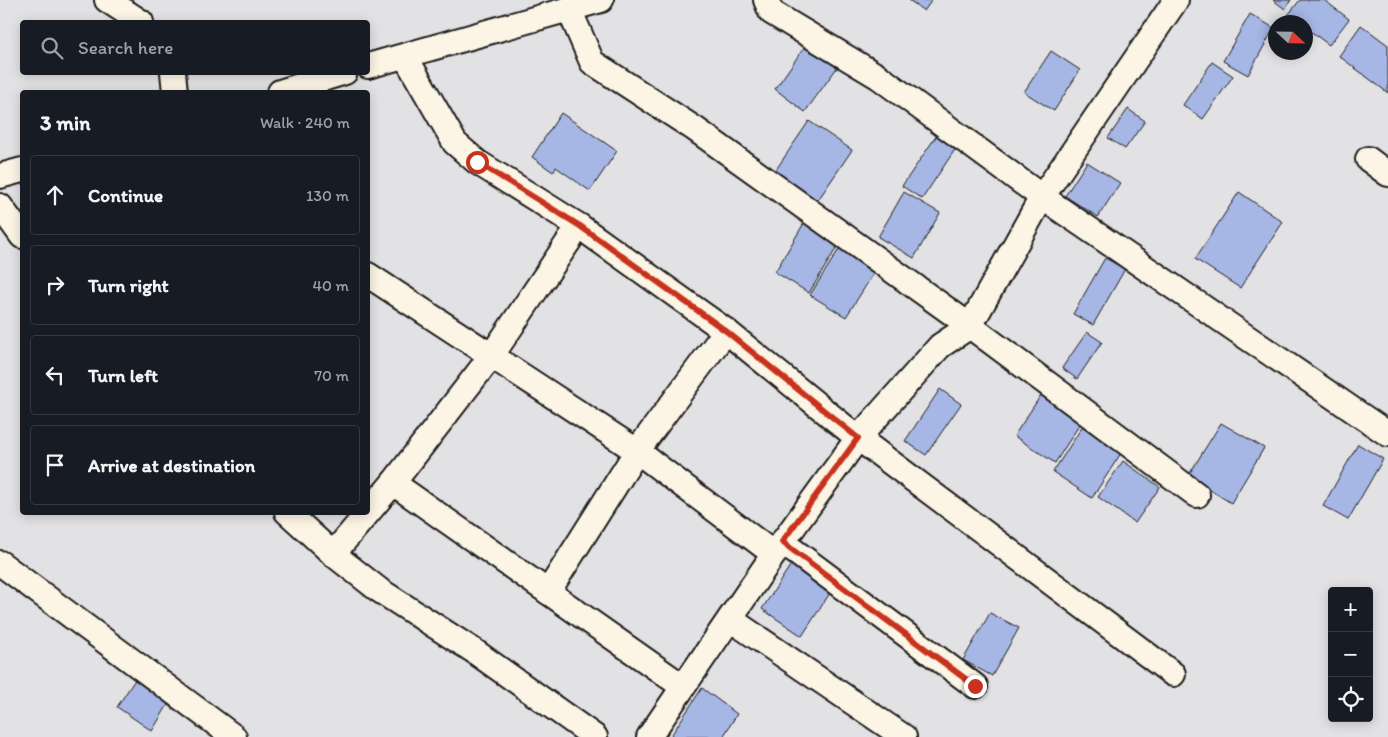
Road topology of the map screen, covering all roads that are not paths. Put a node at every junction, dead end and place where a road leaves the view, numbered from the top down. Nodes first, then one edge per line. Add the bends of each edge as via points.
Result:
1 (107, 0) edge
2 (602, 0) edge
3 (766, 0) edge
4 (1176, 0) edge
5 (570, 9) junction
6 (138, 20) edge
7 (405, 56) junction
8 (370, 65) edge
9 (173, 75) edge
10 (334, 75) edge
11 (176, 90) edge
12 (286, 90) edge
13 (1368, 159) dead end
14 (20, 171) edge
15 (1388, 174) edge
16 (0, 176) edge
17 (1042, 196) junction
18 (0, 206) edge
19 (580, 226) junction
20 (20, 233) edge
21 (370, 276) edge
22 (970, 326) junction
23 (726, 331) junction
24 (492, 355) junction
25 (1388, 434) edge
26 (858, 438) junction
27 (637, 451) junction
28 (393, 483) junction
29 (1197, 494) dead end
30 (370, 510) edge
31 (289, 515) edge
32 (366, 515) edge
33 (778, 548) junction
34 (333, 554) junction
35 (0, 563) edge
36 (548, 592) junction
37 (730, 619) junction
38 (1173, 674) dead end
39 (682, 686) junction
40 (975, 686) dead end
41 (234, 737) edge
42 (595, 737) edge
43 (649, 737) edge
44 (904, 737) edge

1 - 6 street
2 - 5 street
3 - 17 street via 771,12 879,76
4 - 17 street
5 - 7 street
5 - 22 street via 592,62 695,128
7 - 8 street
7 - 19 street via 455,143 465,153
9 - 11 street
10 - 12 street
13 - 15 street
14 - 16 street
17 - 22 street
17 - 25 street
18 - 20 street
19 - 23 street
19 - 24 street
21 - 24 street
22 - 26 street via 940,346
22 - 29 street
23 - 26 street
23 - 27 street
24 - 27 street
24 - 28 street
26 - 33 street
26 - 38 street
27 - 33 street
27 - 36 street
28 - 30 street
28 - 36 street
31 - 34 street
32 - 34 street
33 - 37 street
33 - 40 street
34 - 42 street via 379,590 474,651
35 - 41 street
36 - 39 street
37 - 39 street
37 - 44 street
39 - 43 street

